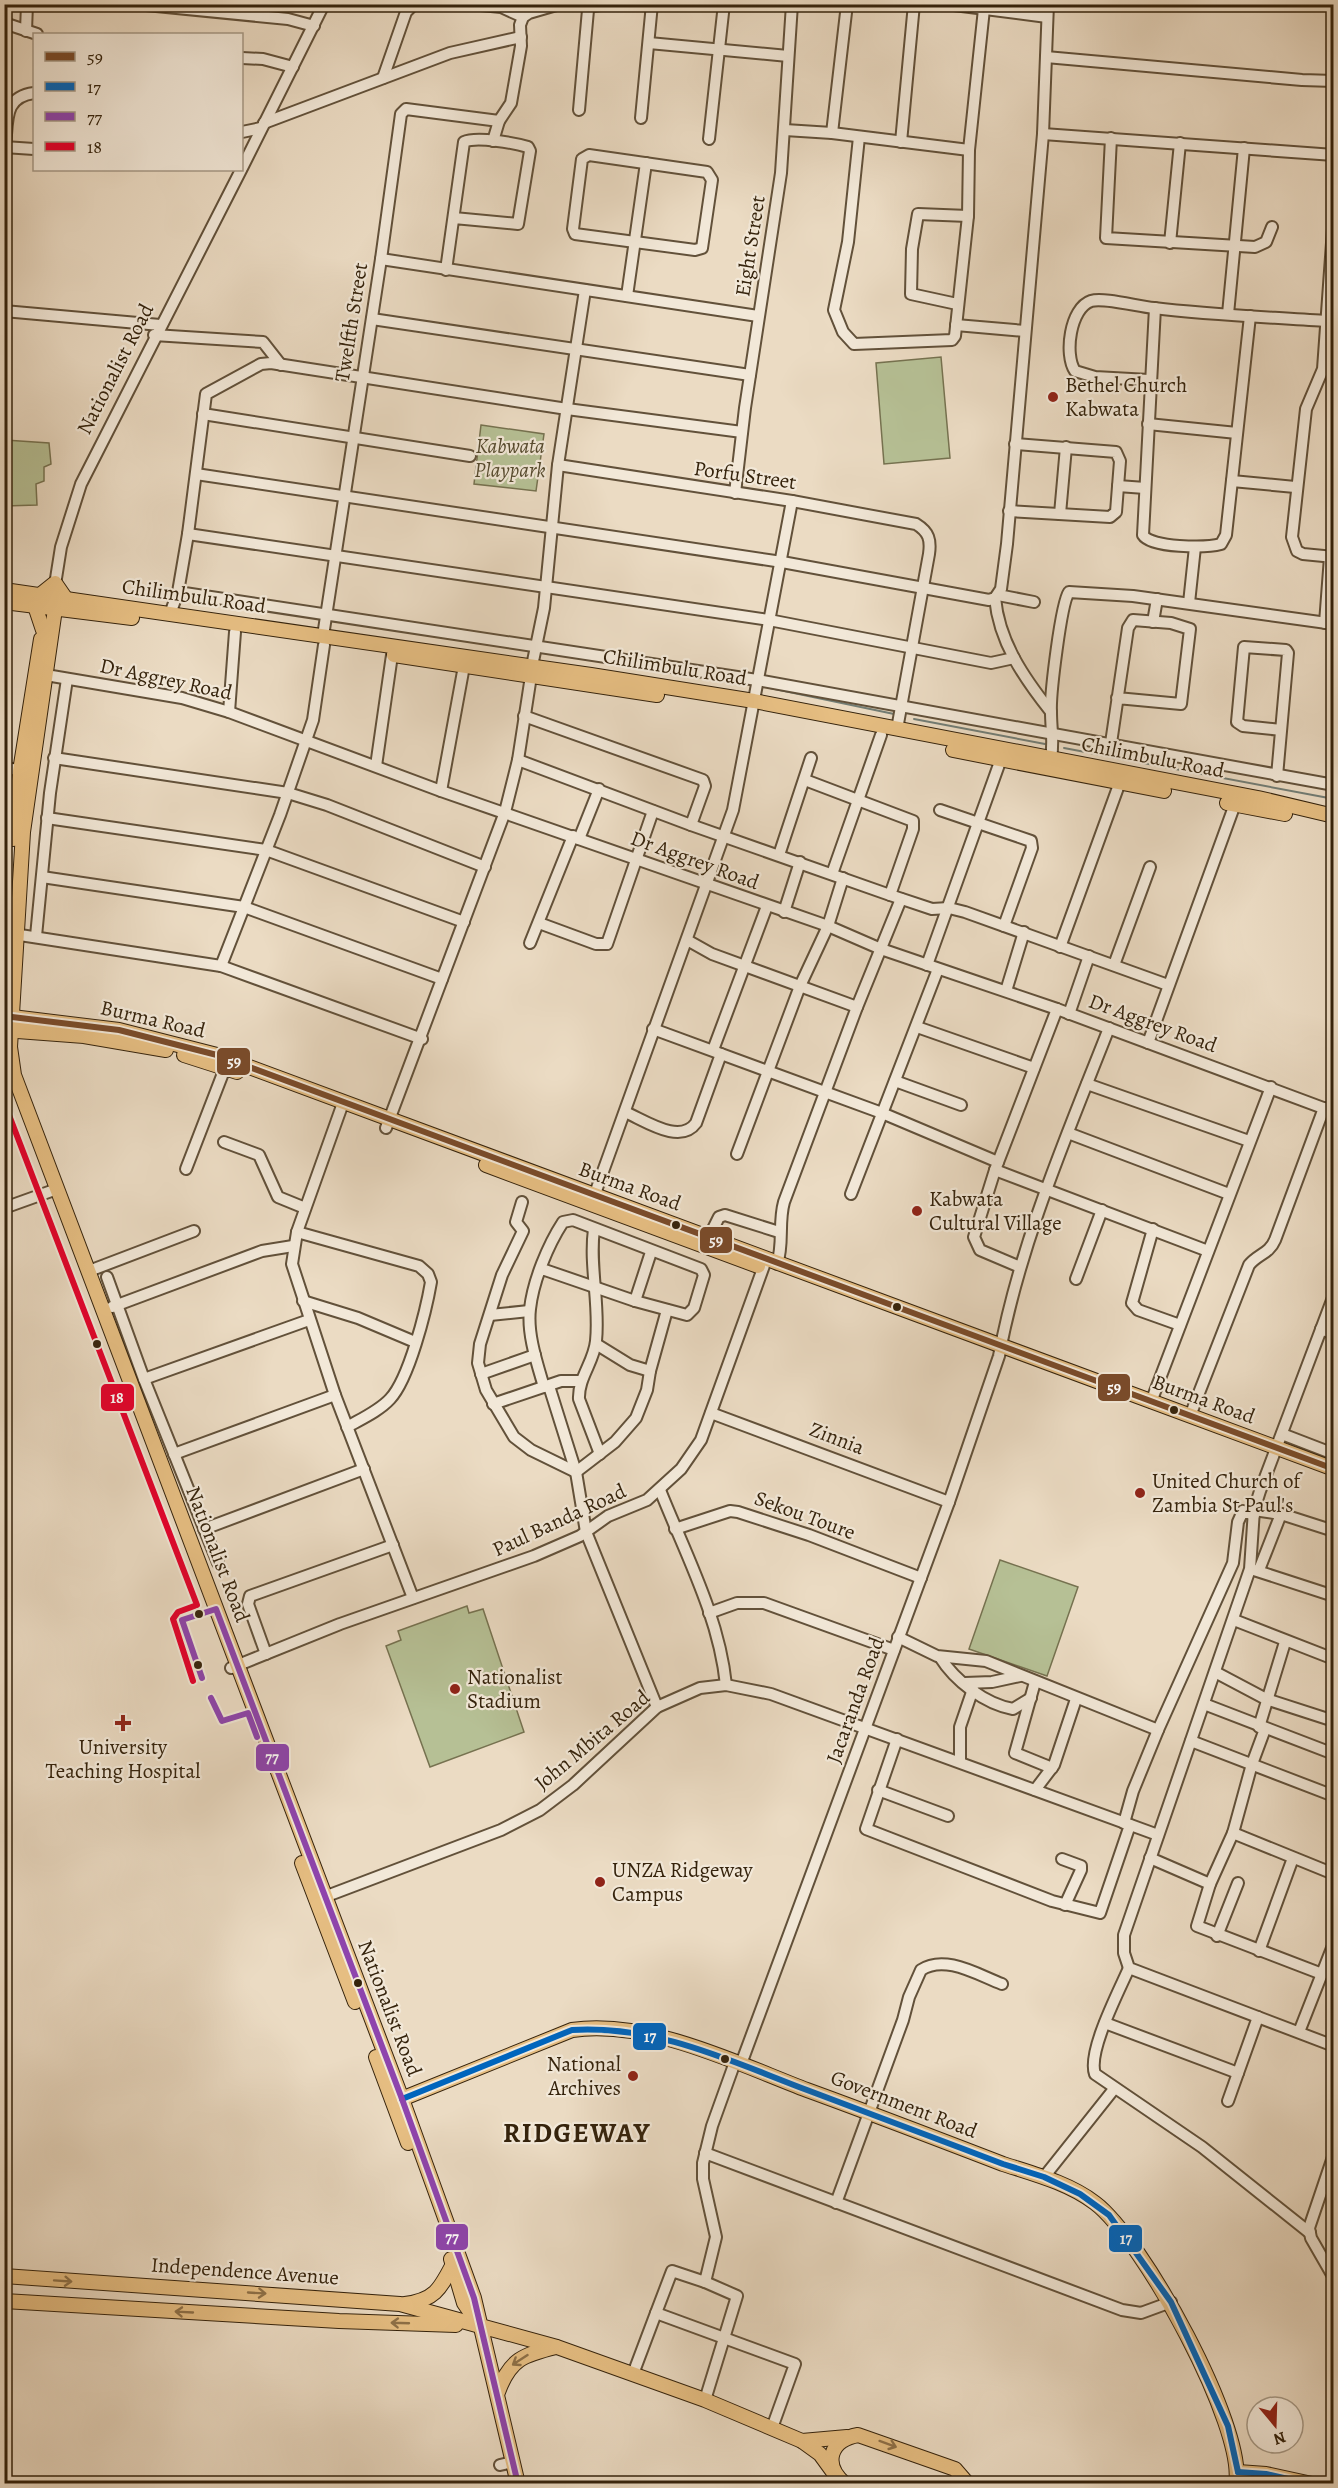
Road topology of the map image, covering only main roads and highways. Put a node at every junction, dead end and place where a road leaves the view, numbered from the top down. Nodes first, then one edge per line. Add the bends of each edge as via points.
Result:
1 (4, 590) edge
2 (52, 601) junction
3 (4, 602) edge
4 (47, 629) junction
5 (323, 640) junction
6 (532, 671) junction
7 (753, 705) junction
8 (1334, 816) edge
9 (1334, 825) edge
10 (13, 843) edge
11 (10, 928) edge
12 (4, 976) edge
13 (12, 996) junction
14 (30, 1019) junction
15 (8, 1023) edge
16 (38, 1032) junction
17 (8, 1069) edge
18 (341, 1107) junction
19 (53, 1191) junction
20 (593, 1201) junction
21 (769, 1264) junction
22 (1000, 1352) junction
23 (1275, 1453) junction
24 (1334, 1469) edge
25 (1334, 1479) edge
26 (234, 1666) junction
27 (398, 2101) junction
28 (453, 2264) junction
29 (4, 2277) edge
30 (162, 2288) junction
31 (4, 2301) edge
32 (400, 2304) junction
33 (162, 2311) junction
34 (479, 2325) junction
35 (557, 2347) junction
36 (498, 2392) junction
37 (847, 2437) junction
38 (1232, 2438) junction
39 (802, 2442) junction
40 (1266, 2474) junction
41 (1237, 2478) edge
42 (839, 2481) edge
43 (968, 2483) edge
44 (518, 2484) edge
45 (1312, 2484) edge

1 - 2 main road, Chilimbulu Road
2 - 3 main road, Chilimbulu Road
2 - 4 main road, Nationalist Road
2 - 4 main road
2 - 5 main road, Chilimbulu Road via 170,614
2 - 5 main road, Chilimbulu Road via 235,633
4 - 10 main road, Nationalist Road
5 - 6 main road, Chilimbulu Road
5 - 6 main road, Chilimbulu Road via 464,666
6 - 7 main road, Chilimbulu Road
7 - 8 main road, Chilimbulu Road via 1051,758
7 - 9 main road, Chilimbulu Road via 881,735
10 - 11 main road, Nationalist Road
11 - 12 main road, Nationalist Road
11 - 13 main road, Nationalist Road
13 - 14 main road via 18,1010
13 - 15 main road, Nationalist Road
14 - 15 main road, Burma Road
14 - 18 main road, Burma Road via 148,1036 216,1055
15 - 16 main road, Burma Road
15 - 17 main road, Nationalist Road
16 - 17 main road via 19,1042
16 - 18 main road, Burma Road via 159,1047
17 - 19 main road, Nationalist Road
18 - 20 main road, Burma Road
19 - 26 main road, Nationalist Road
19 - 26 main road, Nationalist Road via 104,1310
20 - 21 main road, Burma Road
20 - 21 main road, Burma Road via 709,1237
21 - 22 main road, Burma Road
22 - 23 main road, Burma Road
22 - 23 main road, Burma Road via 1190,1416
23 - 24 main road, Burma Road
23 - 25 main road, Burma Road
26 - 27 main road, Nationalist Road
27 - 28 main road, Nationalist Road
27 - 34 main road, Nationalist Road via 474,2298
27 - 38 main road, Government Road via 554,2036 596,2026 644,2034 738,2063 1044,2177 1095,2202 1109,2215 1171,2302
28 - 32 main road via 430,2297
28 - 34 main road, Nationalist Road via 464,2302
29 -> 30 main road, Independence Avenue
30 -> 32 main road, Independence Avenue
30 - 33 main road
31 - 33 main road, Independence Avenue
32 - 34 main road, Independence Avenue
34 -> 33 main road, Independence Avenue
34 - 35 main road, Independence Avenue
34 - 36 main road
35 -> 36 main road via 534,2352 514,2363
35 - 39 main road, Independence Avenue via 705,2400
36 - 44 main road via 506,2463
37 - 39 main road
37 - 42 main road, Independence Avenue via 832,2452 831,2465
37 -> 43 main road via 869,2438 955,2469
38 - 40 main road via 1246,2459
38 - 41 main road, Government Road
39 - 42 main road, Independence Avenue via 820,2454
40 - 41 main road
40 - 45 main road

